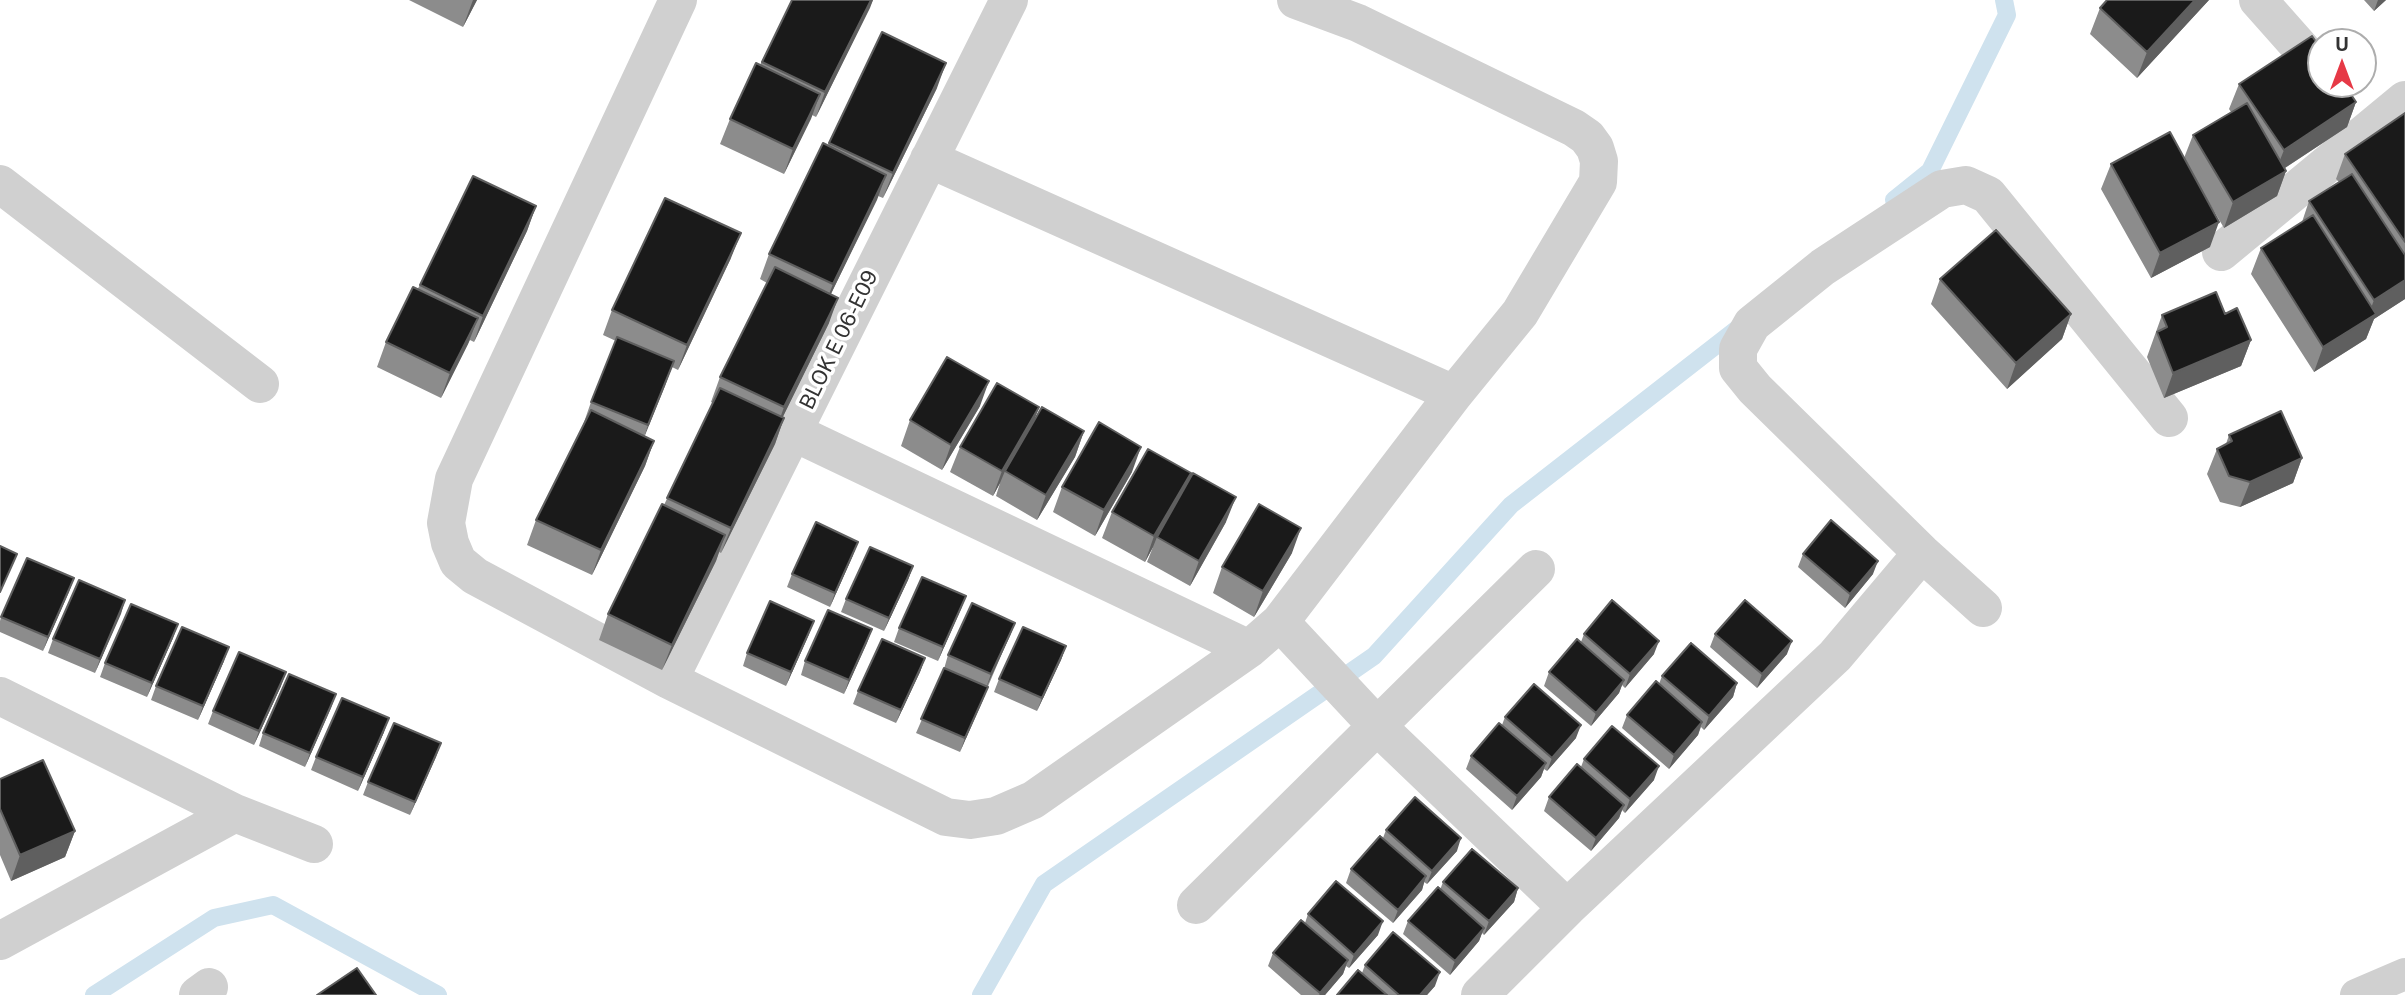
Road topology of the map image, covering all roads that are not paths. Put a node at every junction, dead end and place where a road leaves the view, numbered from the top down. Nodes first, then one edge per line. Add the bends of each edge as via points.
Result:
1 (678, 0) edge
2 (1009, 0) edge
3 (1296, 0) edge
4 (2258, 0) edge
5 (2307, 55) edge
6 (2341, 98) edge
7 (2374, 98) edge
8 (2405, 100) edge
9 (929, 159) junction
10 (0, 184) edge
11 (2221, 253) dead end
12 (260, 384) dead end
13 (1454, 394) junction
14 (2169, 418) dead end
15 (793, 432) junction
16 (1922, 553) junction
17 (1536, 569) dead end
18 (1983, 608) dead end
19 (1290, 634) junction
20 (1249, 649) junction
21 (669, 680) junction
22 (0, 696) edge
23 (1378, 727) junction
24 (235, 813) junction
25 (314, 844) dead end
26 (1196, 905) dead end
27 (1567, 908) junction
28 (0, 940) edge
29 (2405, 974) edge
30 (1480, 995) edge
31 (2356, 995) edge

1 - 21 street via 454,479 446,523 458,562 475,576
2 - 9 street, BLOK E 06-E09
3 - 13 street via 1358,23 1574,128 1595,148 1600,173 1594,192 1520,313
4 - 5 street
6 - 11 street
7 - 8 street
9 - 13 street
9 - 15 street, BLOK E 06-E09
10 - 12 street
13 - 19 street
14 - 16 street via 1988,195 1966,185 1942,189 1786,295 1752,324 1738,349 1738,368 1755,389
15 - 20 street
15 - 21 street, BLOK E 06-E09
16 - 18 street
16 - 27 street via 1835,656
17 - 23 street
19 - 20 street
19 - 23 street
20 - 21 street via 1033,800 996,816 970,820 946,817
22 - 24 street
23 - 26 street
23 - 27 street
24 - 25 street
24 - 28 street
27 - 30 street
29 - 31 lane

